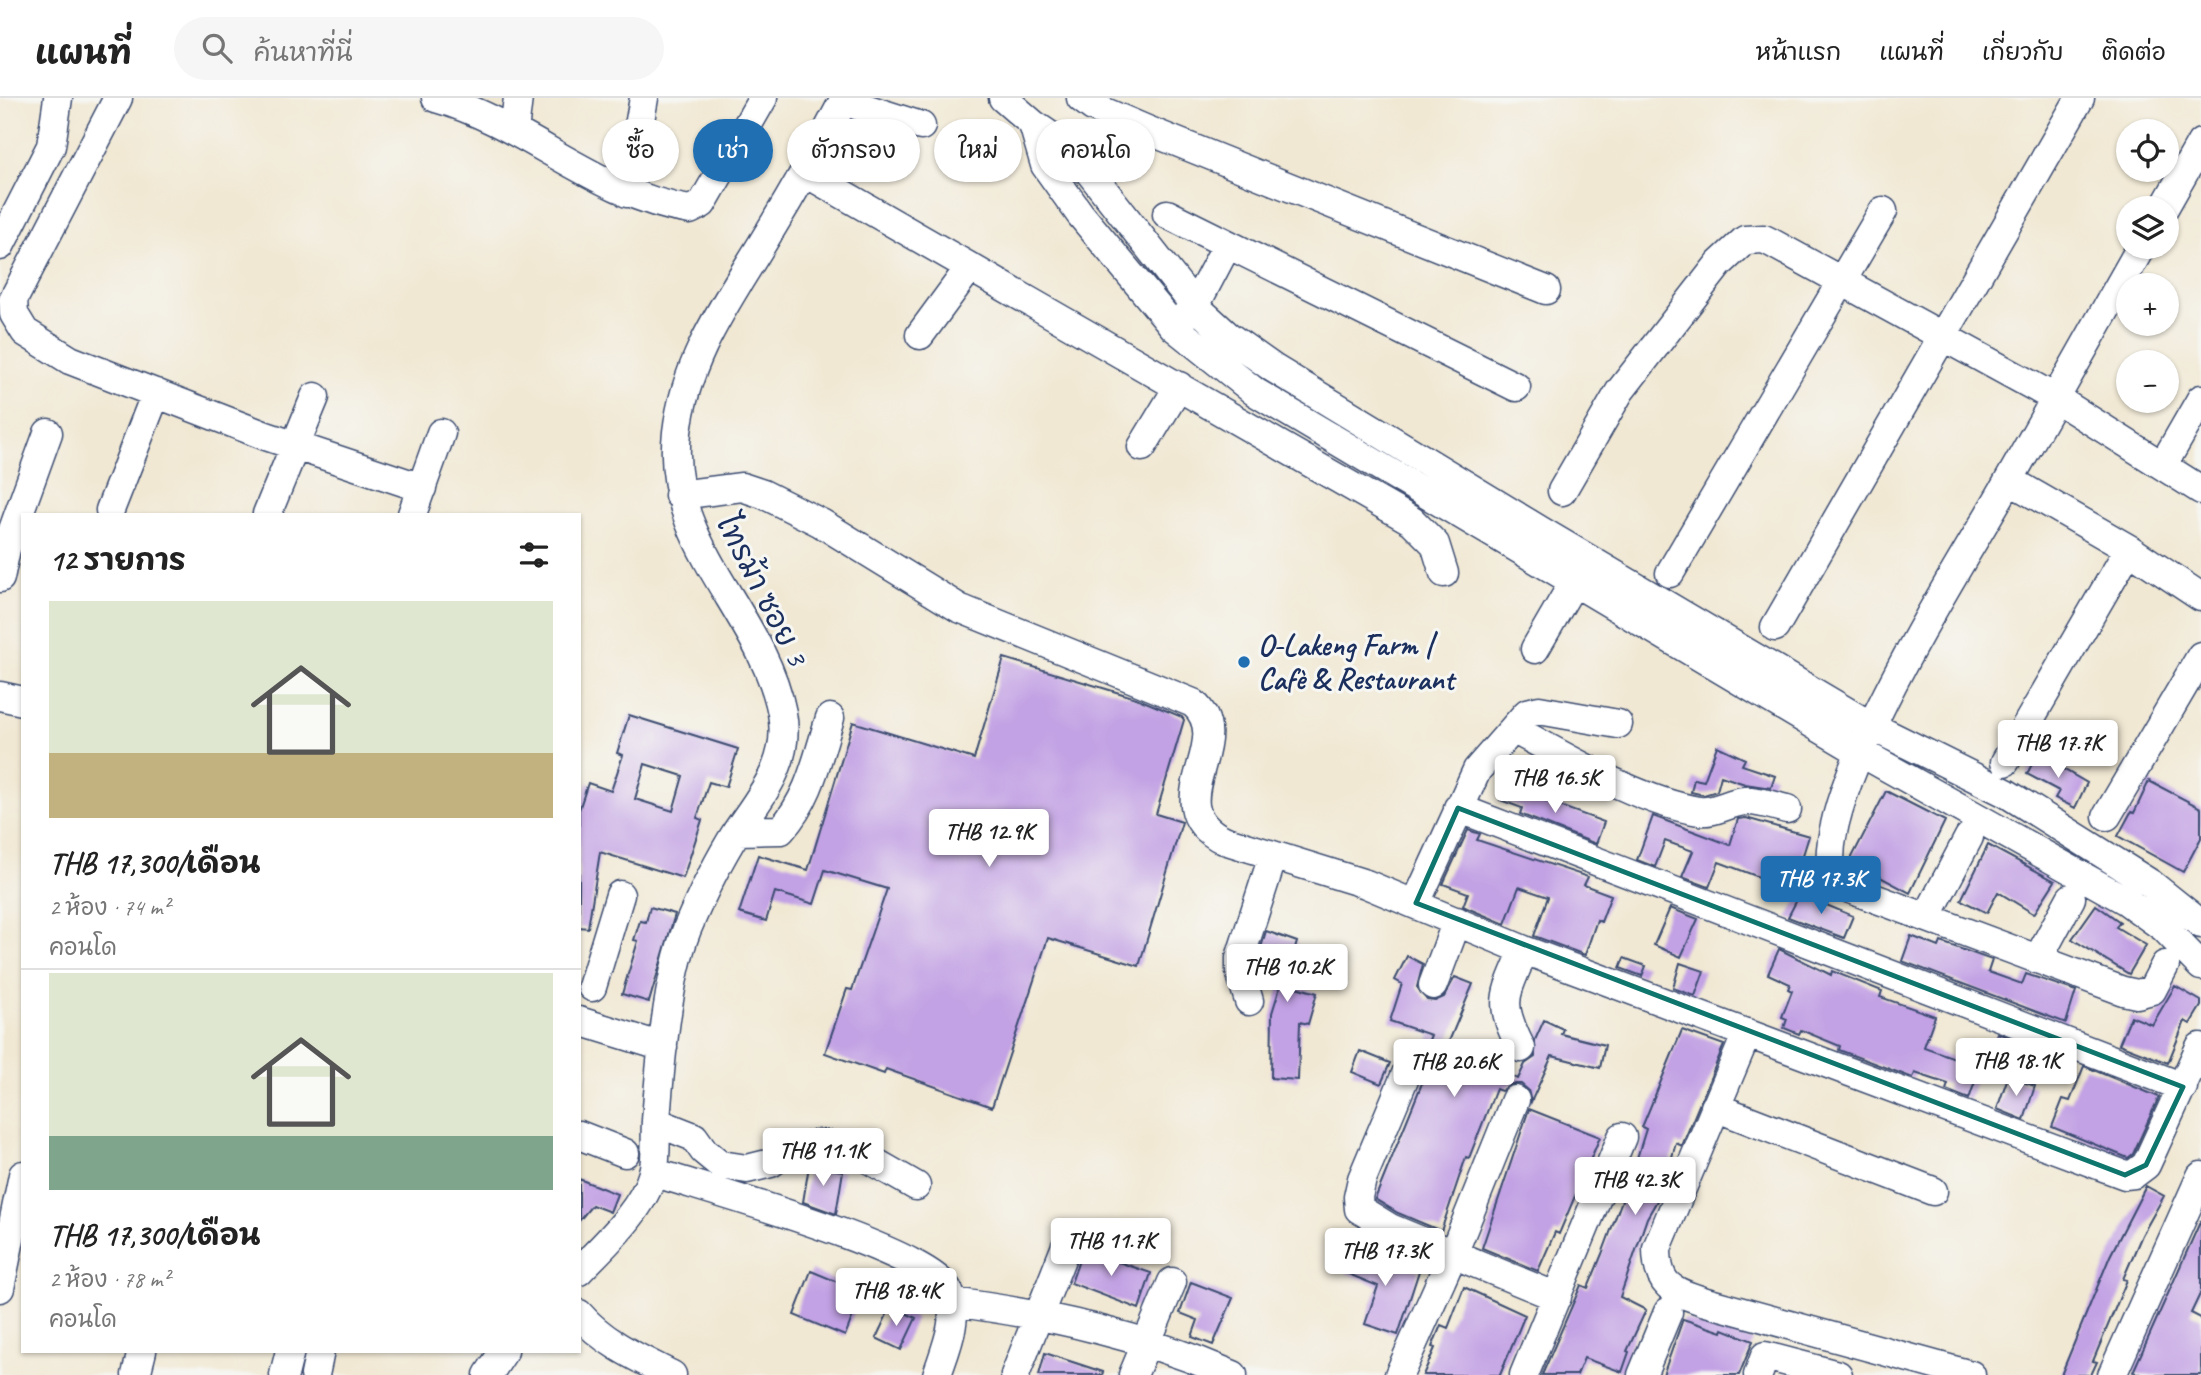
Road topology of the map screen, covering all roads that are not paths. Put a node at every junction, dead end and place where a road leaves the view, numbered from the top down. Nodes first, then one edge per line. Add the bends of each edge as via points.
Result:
1 (58, 98) edge
2 (118, 98) edge
3 (436, 98) edge
4 (519, 98) edge
5 (644, 98) edge
6 (763, 98) edge
7 (1003, 98) edge
8 (1081, 98) edge
9 (2080, 98) edge
10 (844, 100) edge
11 (834, 119) edge
12 (1033, 124) junction
13 (921, 126) dead end
14 (514, 131) junction
15 (2201, 143) edge
16 (800, 182) edge
17 (822, 182) edge
18 (627, 193) junction
19 (2171, 196) edge
20 (1883, 211) dead end
21 (1167, 214) dead end
22 (1227, 245) junction
23 (0, 246) edge
24 (2134, 259) edge
25 (970, 267) junction
26 (1841, 281) junction
27 (1546, 290) dead end
28 (1195, 306) junction
29 (1174, 327) junction
30 (920, 335) dead end
31 (1945, 336) junction
32 (1179, 386) junction
33 (1517, 387) dead end
34 (156, 393) junction
35 (315, 397) dead end
36 (2055, 398) junction
37 (2201, 399) edge
38 (48, 433) dead end
39 (441, 433) dead end
40 (295, 446) junction
41 (1142, 447) dead end
42 (2163, 465) junction
43 (2009, 480) junction
44 (422, 488) junction
45 (2201, 489) edge
46 (1562, 491) dead end
47 (679, 495) junction
48 (110, 510) dead end
49 (267, 513) edge
50 (412, 513) edge
51 (1489, 516) junction
52 (1532, 541) junction
53 (2129, 549) junction
54 (1444, 573) dead end
55 (1670, 573) dead end
56 (0, 578) edge
57 (1575, 580) junction
58 (2201, 597) edge
59 (1774, 627) dead end
60 (1535, 649) dead end
61 (2201, 656) edge
62 (0, 696) edge
63 (21, 701) edge
64 (830, 718) dead end
65 (1618, 724) dead end
66 (1871, 726) junction
67 (1513, 729) junction
68 (1860, 752) junction
69 (2005, 762) dead end
70 (1458, 808) junction
71 (1787, 809) dead end
72 (2108, 816) dead end
73 (737, 831) junction
74 (1969, 837) dead end
75 (1273, 856) junction
76 (620, 895) dead end
77 (2071, 898) dead end
78 (1412, 902) junction
79 (1927, 917) junction
80 (1457, 921) junction
81 (2201, 924) edge
82 (592, 944) edge
83 (1524, 950) junction
84 (2039, 957) junction
85 (2165, 965) dead end
86 (2201, 966) edge
87 (1433, 985) dead end
88 (592, 987) dead end
89 (1249, 1001) dead end
90 (581, 1022) edge
91 (1747, 1033) junction
92 (663, 1047) junction
93 (2200, 1047) edge
94 (1521, 1048) dead end
95 (1410, 1062) dead end
96 (2183, 1087) junction
97 (1515, 1100) dead end
98 (1715, 1107) junction
99 (656, 1122) junction
100 (581, 1136) edge
101 (1622, 1137) dead end
102 (625, 1153) dead end
103 (653, 1172) junction
104 (2201, 1176) edge
105 (21, 1185) edge
106 (916, 1186) dead end
107 (1933, 1191) dead end
108 (1068, 1241) dead end
109 (1453, 1254) junction
110 (581, 1269) edge
111 (1172, 1282) dead end
112 (0, 1289) edge
113 (21, 1294) edge
114 (1557, 1297) junction
115 (952, 1312) junction
116 (1668, 1312) dead end
117 (581, 1316) edge
118 (1045, 1320) junction
119 (1147, 1341) junction
120 (142, 1353) edge
121 (290, 1353) edge
122 (320, 1353) edge
123 (503, 1353) edge
124 (136, 1375) edge
125 (284, 1375) edge
126 (315, 1375) edge
127 (488, 1375) edge
128 (672, 1375) edge
129 (936, 1375) edge
130 (1015, 1375) edge
131 (1133, 1375) edge
132 (1233, 1375) edge
133 (1399, 1375) edge
134 (1524, 1375) edge
135 (1642, 1375) edge
136 (1758, 1375) edge
137 (1838, 1375) edge
138 (1971, 1375) edge
139 (2112, 1375) edge

1 - 23 street via 51,146
2 - 34 street via 13,300 14,314 25,331 70,360
3 - 14 street
4 - 14 street
5 - 18 street
6 - 18 street via 702,204 690,210
7 - 12 street
8 - 27 street via 1147,130
9 - 31 street
10 - 11 street, ไทรม้า ซอย 3
10 - 13 street
12 - 28 street via 1073,151
12 - 29 street via 1045,165
14 - 18 street
15 - 19 street
16 - 47 street, ไทรม้า ซอย 3 via 699,348 677,435
17 - 25 street
20 - 26 street
21 - 22 street
22 - 28 street
22 - 33 street
24 - 36 street
25 - 30 street
25 - 32 street
26 - 31 street
26 - 46 street via 1764,239 1745,240 1719,264 1639,364
26 - 55 street
28 - 29 street
28 - 51 street via 1273,368 1465,485
29 - 51 street via 1255,392 1453,510
31 - 36 street
31 - 59 street
32 - 41 street
32 - 54 street via 1412,521 1435,544
34 - 40 street
34 - 48 street
35 - 40 street
36 - 42 street
36 - 43 street
37 - 42 street
38 - 56 street
39 - 44 street
40 - 44 street
40 - 49 street
42 - 45 street
43 - 53 street
43 - 66 street
44 - 50 street
47 - 73 street, ไทรม้า ซอย 3 via 696,541 770,668 783,717 780,758 766,793
47 - 75 street via 743,487 762,494 821,523 959,608 1193,703 1203,712 1209,732 1194,795 1203,826 1224,840
51 - 52 street
52 - 57 street
52 - 66 street
53 - 58 street
53 - 69 street
57 - 60 street
57 - 68 street
61 - 72 street
62 - 63 street
64 - 73 street via 802,805 781,830
65 - 67 street via 1539,710 1527,713
66 - 68 street
66 - 81 street via 2006,793 2151,884
67 - 70 street via 1477,770
67 - 71 street via 1633,789 1674,804 1712,811 1743,800
68 - 79 street via 1833,833 1829,853 1833,878 1842,886
68 - 86 street via 2125,900 2164,928
70 - 78 street
70 - 96 street
73 - 92 street, ไทรม้า ซอย 3 via 686,931
74 - 79 street
75 - 78 street
75 - 89 street via 1240,958
76 - 82 street
77 - 84 street
78 - 80 street
79 - 84 street
80 - 83 street
80 - 87 street
82 - 88 street
83 - 91 street
83 - 94 street via 1505,1000 1506,1017
84 - 85 street via 2137,994 2152,990
90 - 92 street
91 - 96 street via 2125,1175 2146,1165
91 - 98 street
92 - 99 street, ไทรม้า ซอย 3
93 - 96 street
95 - 109 street via 1362,1179 1359,1209 1390,1228
97 - 109 street
98 - 107 street
98 - 138 street via 1657,1248 1657,1265 1673,1291
99 - 103 street, ไทรม้า ซอย 3
99 - 106 street via 694,1137 721,1165 747,1169 771,1163 789,1150 818,1144 848,1147
100 - 102 street
101 - 114 street
103 - 110 street, ไทรม้า ซอย 3 via 643,1195
103 - 115 street via 915,1262 948,1289
104 - 139 street
105 - 112 street
108 - 118 street
109 - 114 street
109 - 133 street
111 - 119 street
112 - 113 street
114 - 134 street
115 - 118 street
115 - 129 street
116 - 135 street
117 - 128 street via 626,1353
118 - 119 street
118 - 130 street
119 - 131 street
119 - 132 street
120 - 124 street
121 - 125 street
122 - 126 street
123 - 127 street
136 - 137 street via 1765,1356

